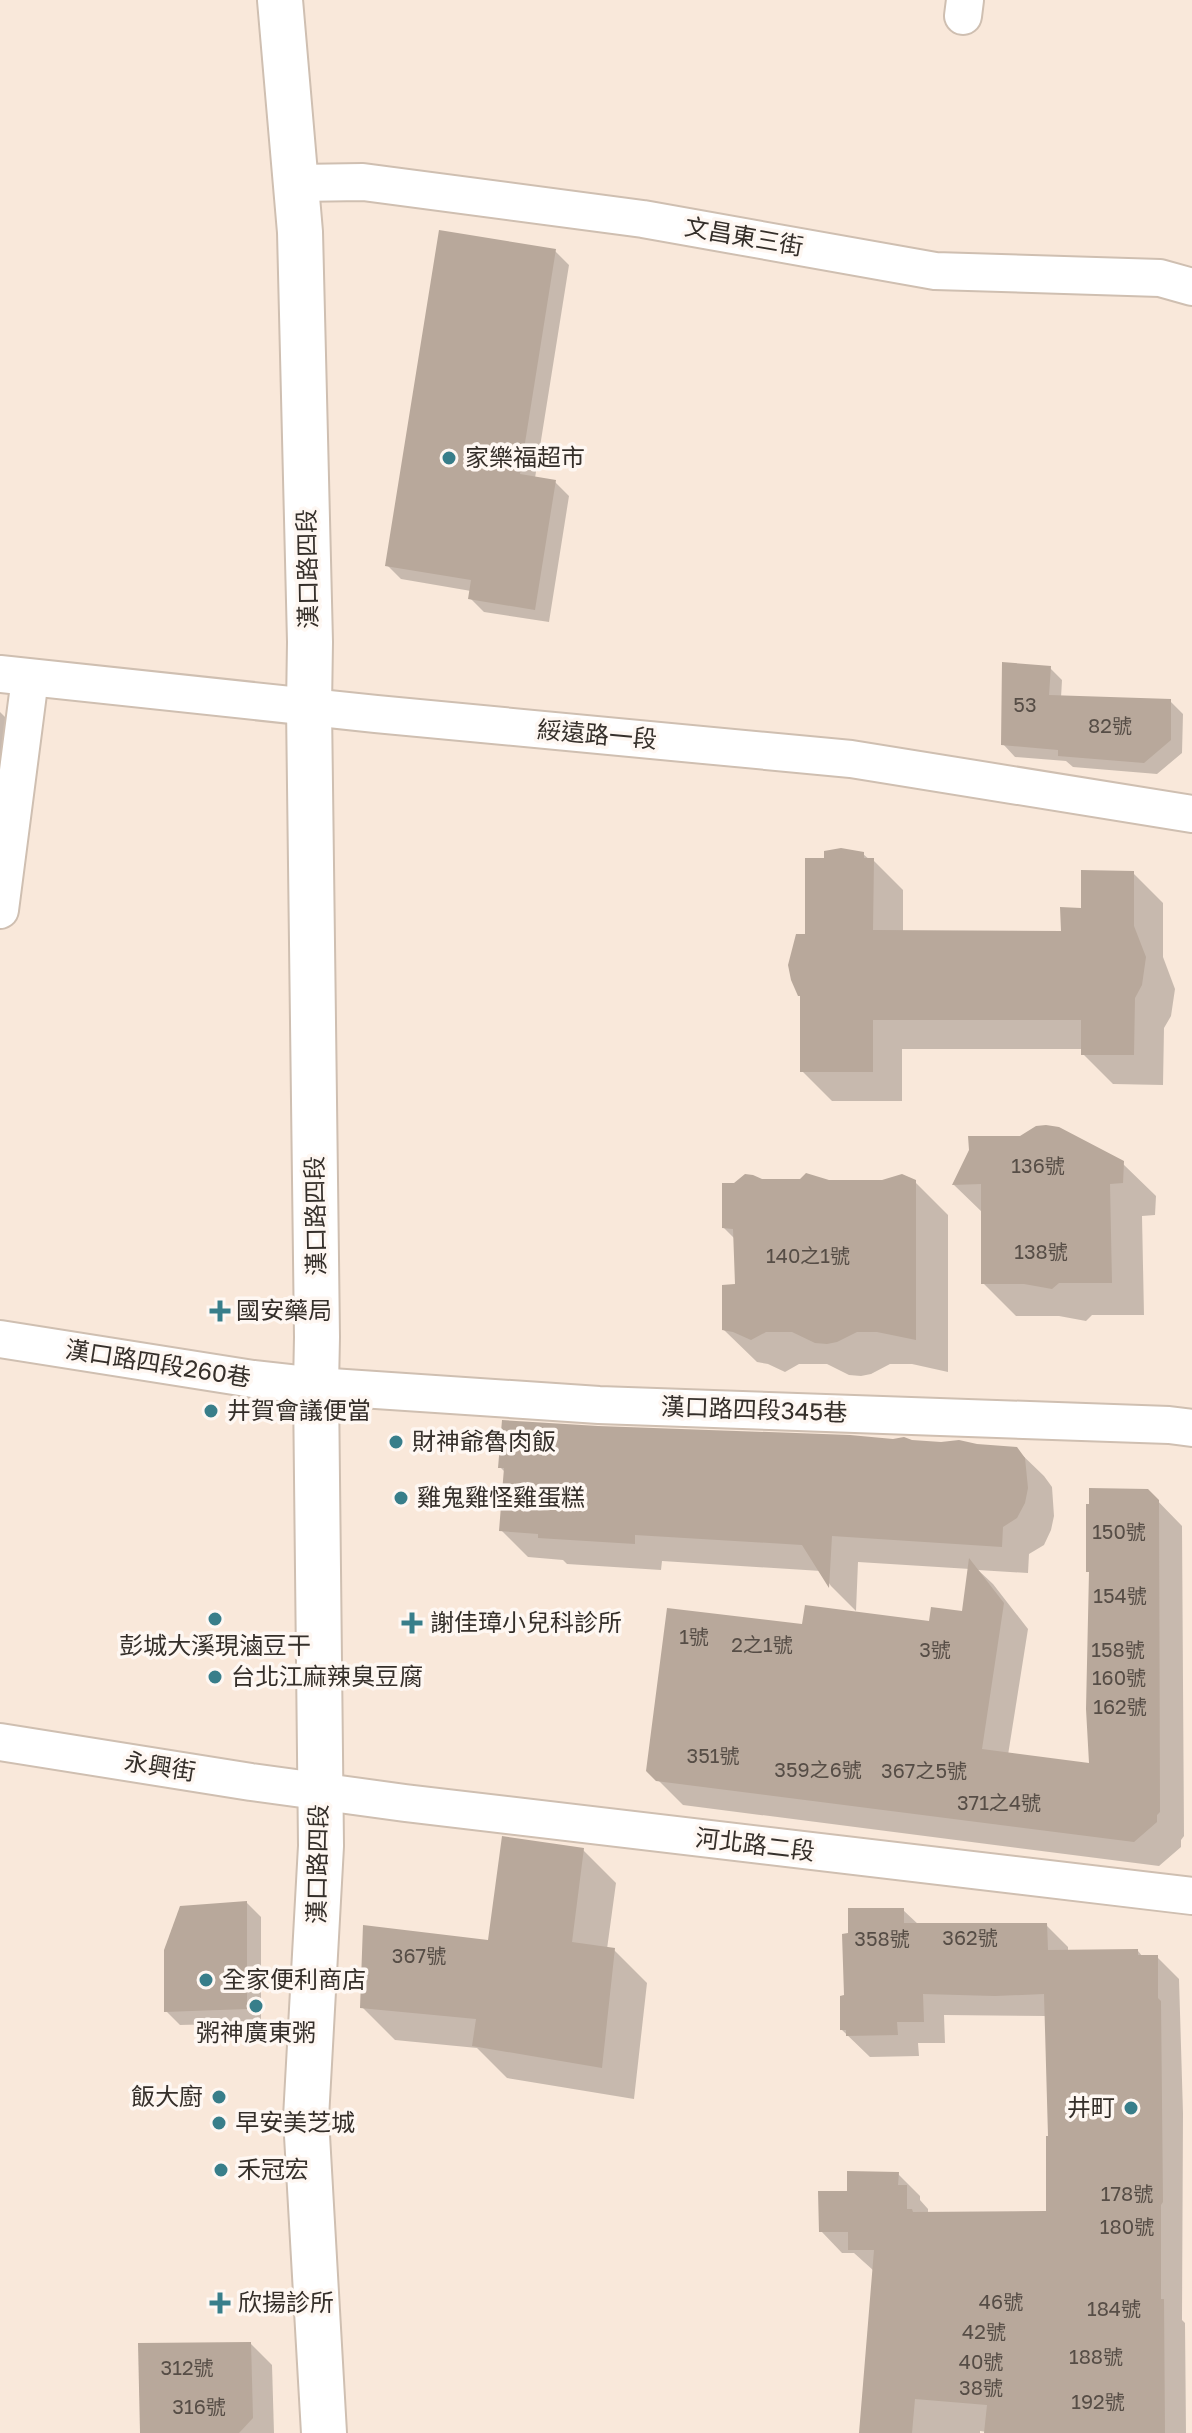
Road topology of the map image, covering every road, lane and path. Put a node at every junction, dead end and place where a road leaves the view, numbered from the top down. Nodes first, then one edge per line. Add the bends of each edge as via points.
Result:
1 (280, 0) edge
2 (297, 183) junction
3 (1192, 287) edge
4 (15, 676) edge
5 (309, 707) junction
6 (1192, 814) edge
7 (0, 910) edge
8 (0, 1339) edge
9 (316, 1386) junction
10 (1192, 1428) edge
11 (0, 1742) edge
12 (319, 1791) junction
13 (1192, 1896) edge
14 (324, 2433) edge

1 - 2 street, 漢口路四段
2 - 3 street, 文昌東三街 via 363,182 628,217 935,271 1160,278
2 - 5 street, 漢口路四段
4 - 5 street, 綏遠路一段
4 - 7 street
5 - 6 street, 綏遠路一段 via 851,759
5 - 9 street, 漢口路四段
8 - 9 street, 漢口路四段260巷
9 - 10 street, 漢口路四段345巷 via 599,1405
9 - 12 street, 漢口路四段
11 - 12 street, 永興街
12 - 13 street, 河北路二段
12 - 14 street, 漢口路四段 via 321,1846 306,2118

